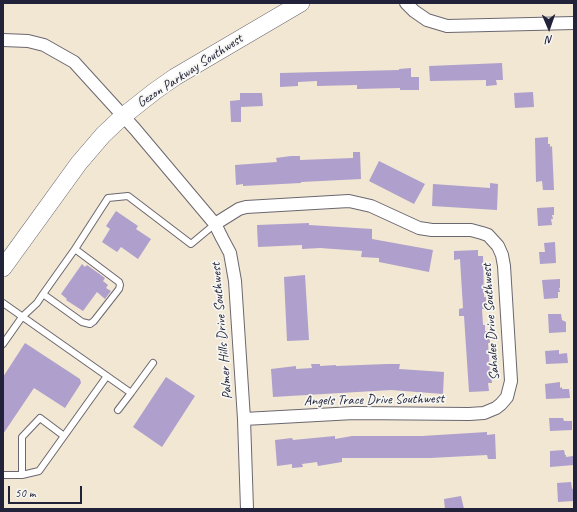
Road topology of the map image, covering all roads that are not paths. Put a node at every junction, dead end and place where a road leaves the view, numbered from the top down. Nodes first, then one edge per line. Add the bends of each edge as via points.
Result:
1 (301, 3) edge
2 (406, 3) edge
3 (574, 23) edge
4 (3, 40) edge
5 (122, 117) junction
6 (215, 224) junction
7 (75, 249) junction
8 (3, 268) edge
9 (43, 294) junction
10 (3, 303) edge
11 (22, 317) junction
12 (3, 344) edge
13 (153, 364) dead end
14 (107, 376) junction
15 (131, 393) junction
16 (501, 404) joint
17 (118, 410) dead end
18 (244, 419) junction
19 (64, 436) junction
20 (3, 475) edge
21 (22, 475) junction
22 (247, 509) edge

1 - 5 main road, Gezon Parkway Southwest via 175,78
2 - 3 street via 427,20 447,26
4 - 5 street, Palmer Hills Drive Southwest via 28,41 44,45 74,62
5 - 6 street, Palmer Hills Drive Southwest
5 - 8 main road, Gezon Parkway Southwest via 79,163
6 - 7 lane via 191,244 128,196 108,198
6 - 16 street, Sahalee Drive Southwest via 246,207 349,201 371,206 419,228 471,230 482,232 492,238 500,250 504,266 511,374 510,391
6 - 18 street, Palmer Hills Drive Southwest via 230,253 234,273
7 - 9 lane
7 - 9 lane via 119,282 119,289 90,324 82,322
9 - 11 lane
10 - 11 lane
11 - 12 lane
11 - 14 lane
13 - 15 lane
14 - 15 lane
14 - 19 lane
15 - 17 lane
16 - 18 street, Angels Trace Drive Southwest via 491,411 474,414 354,413
18 - 22 street, Palmer Hills Drive Southwest
19 - 21 lane via 39,471
19 - 21 lane via 40,418 22,437
20 - 21 lane

